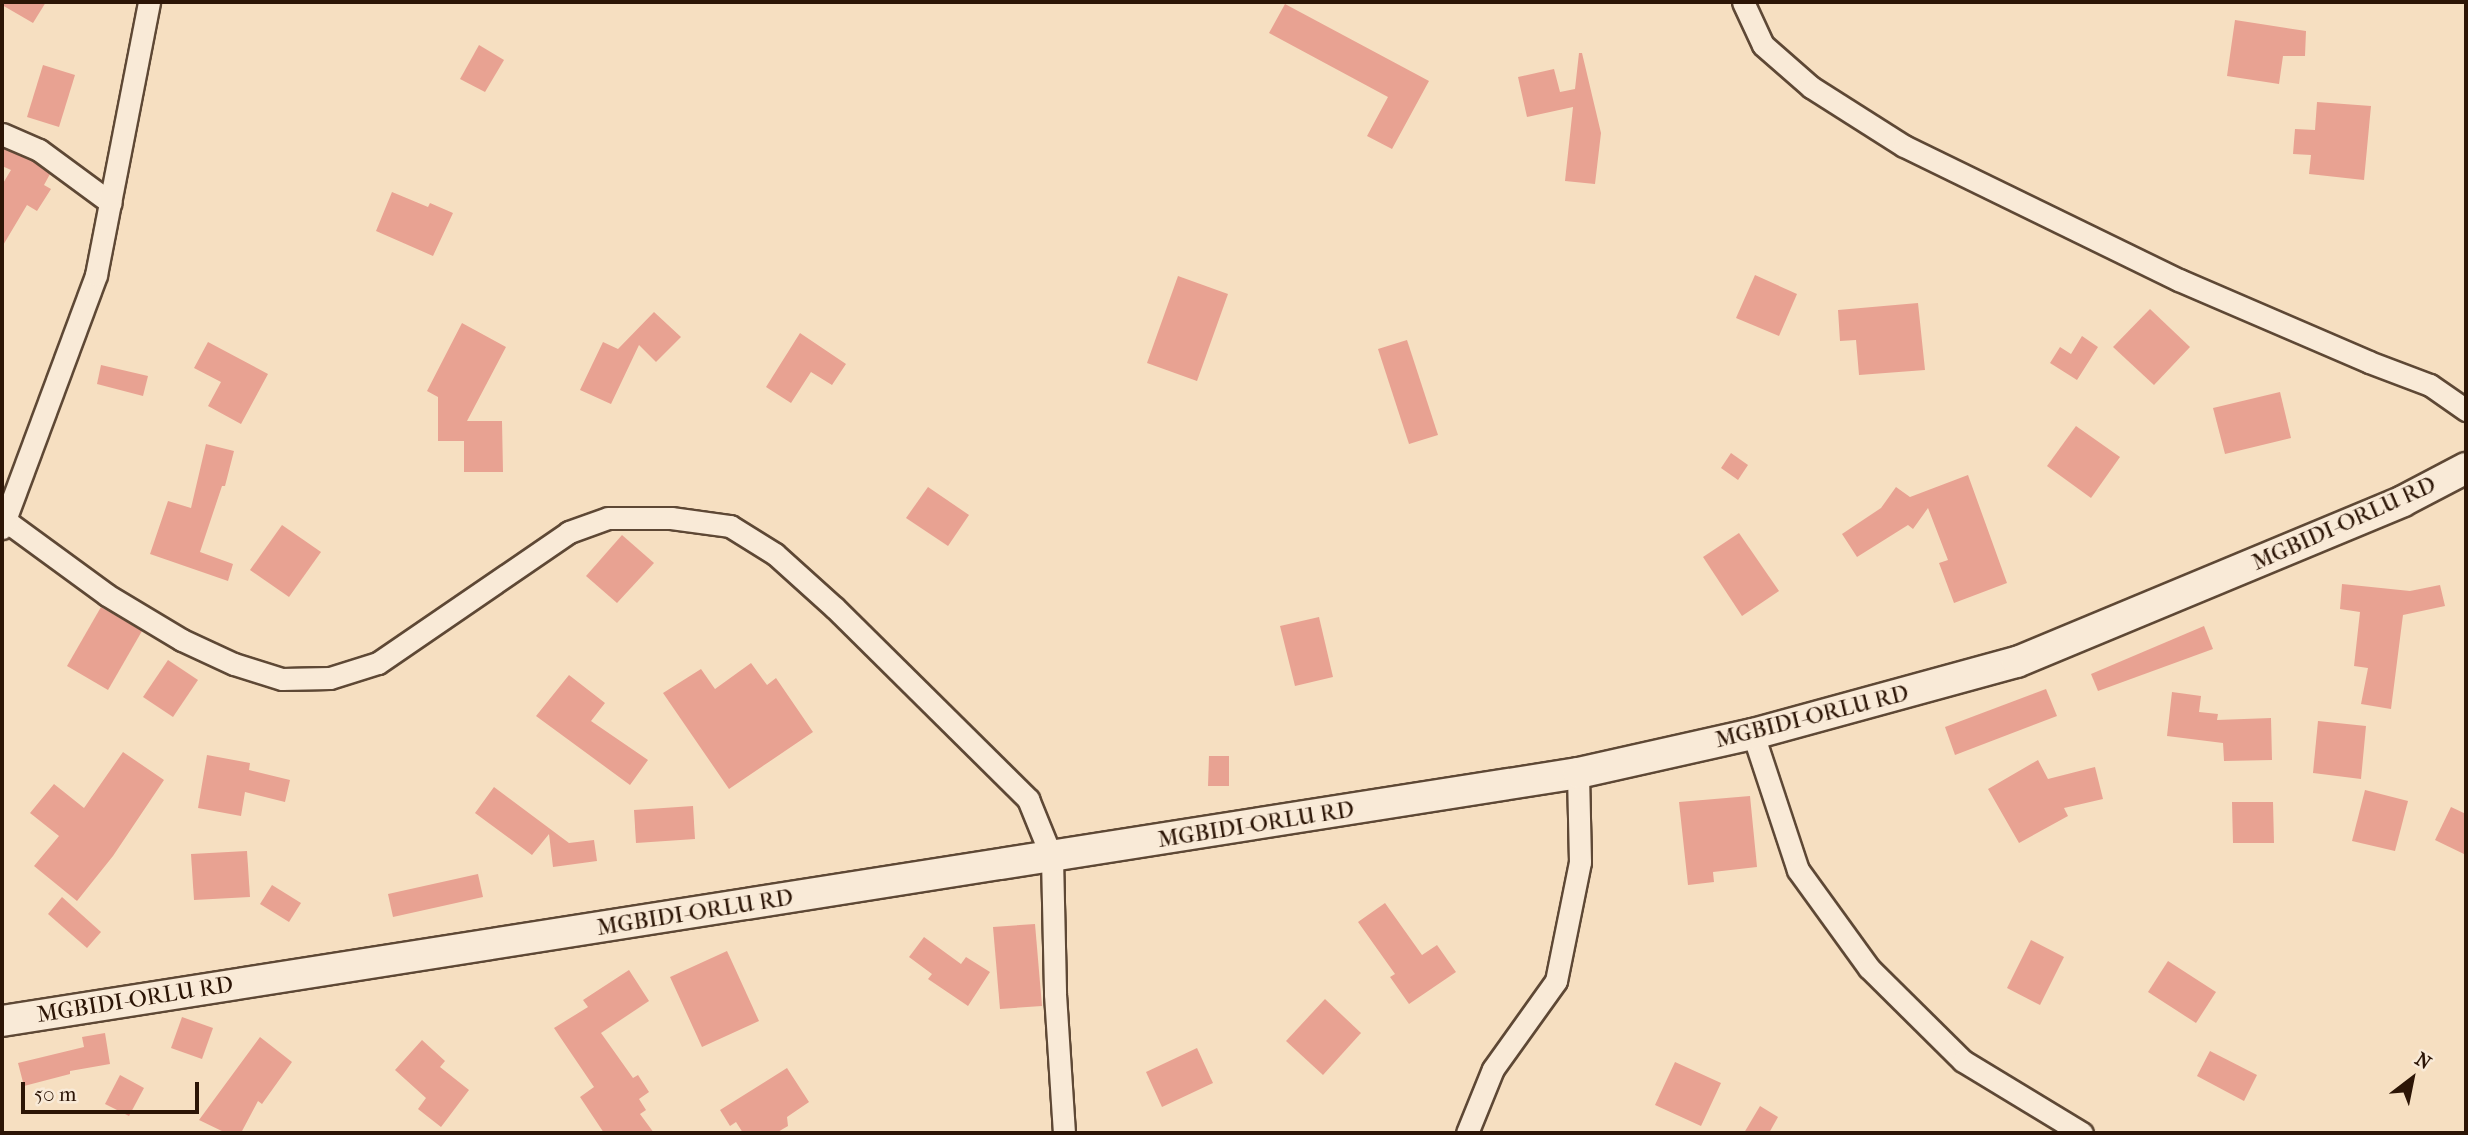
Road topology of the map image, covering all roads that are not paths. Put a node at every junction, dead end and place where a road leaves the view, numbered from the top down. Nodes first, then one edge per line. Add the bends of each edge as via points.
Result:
1 (149, 2) edge
2 (1743, 2) edge
3 (2, 134) edge
4 (111, 202) junction
5 (2466, 410) edge
6 (2466, 468) edge
7 (4, 525) edge
8 (1753, 734) junction
9 (1578, 773) junction
10 (1052, 858) junction
11 (2, 1021) edge
12 (1064, 1133) edge
13 (1467, 1133) edge
14 (2082, 1133) edge

1 - 4 street
2 - 5 street via 1763,45 1811,87 1904,146 2179,280 2430,385
3 - 4 street via 38,150
4 - 7 street via 96,275
6 - 8 main road, MGBIDI-ORLU RD via 2403,501 2017,662
7 - 10 street via 182,640 282,679 330,678 378,663 569,532 608,518 671,518 730,526 775,554 1004,772 1028,799
8 - 9 main road, MGBIDI-ORLU RD
8 - 14 street via 1798,870 1869,968 1963,1061
9 - 10 main road, MGBIDI-ORLU RD
9 - 13 street via 1580,862 1556,981 1493,1069
10 - 11 main road, MGBIDI-ORLU RD
10 - 12 street

